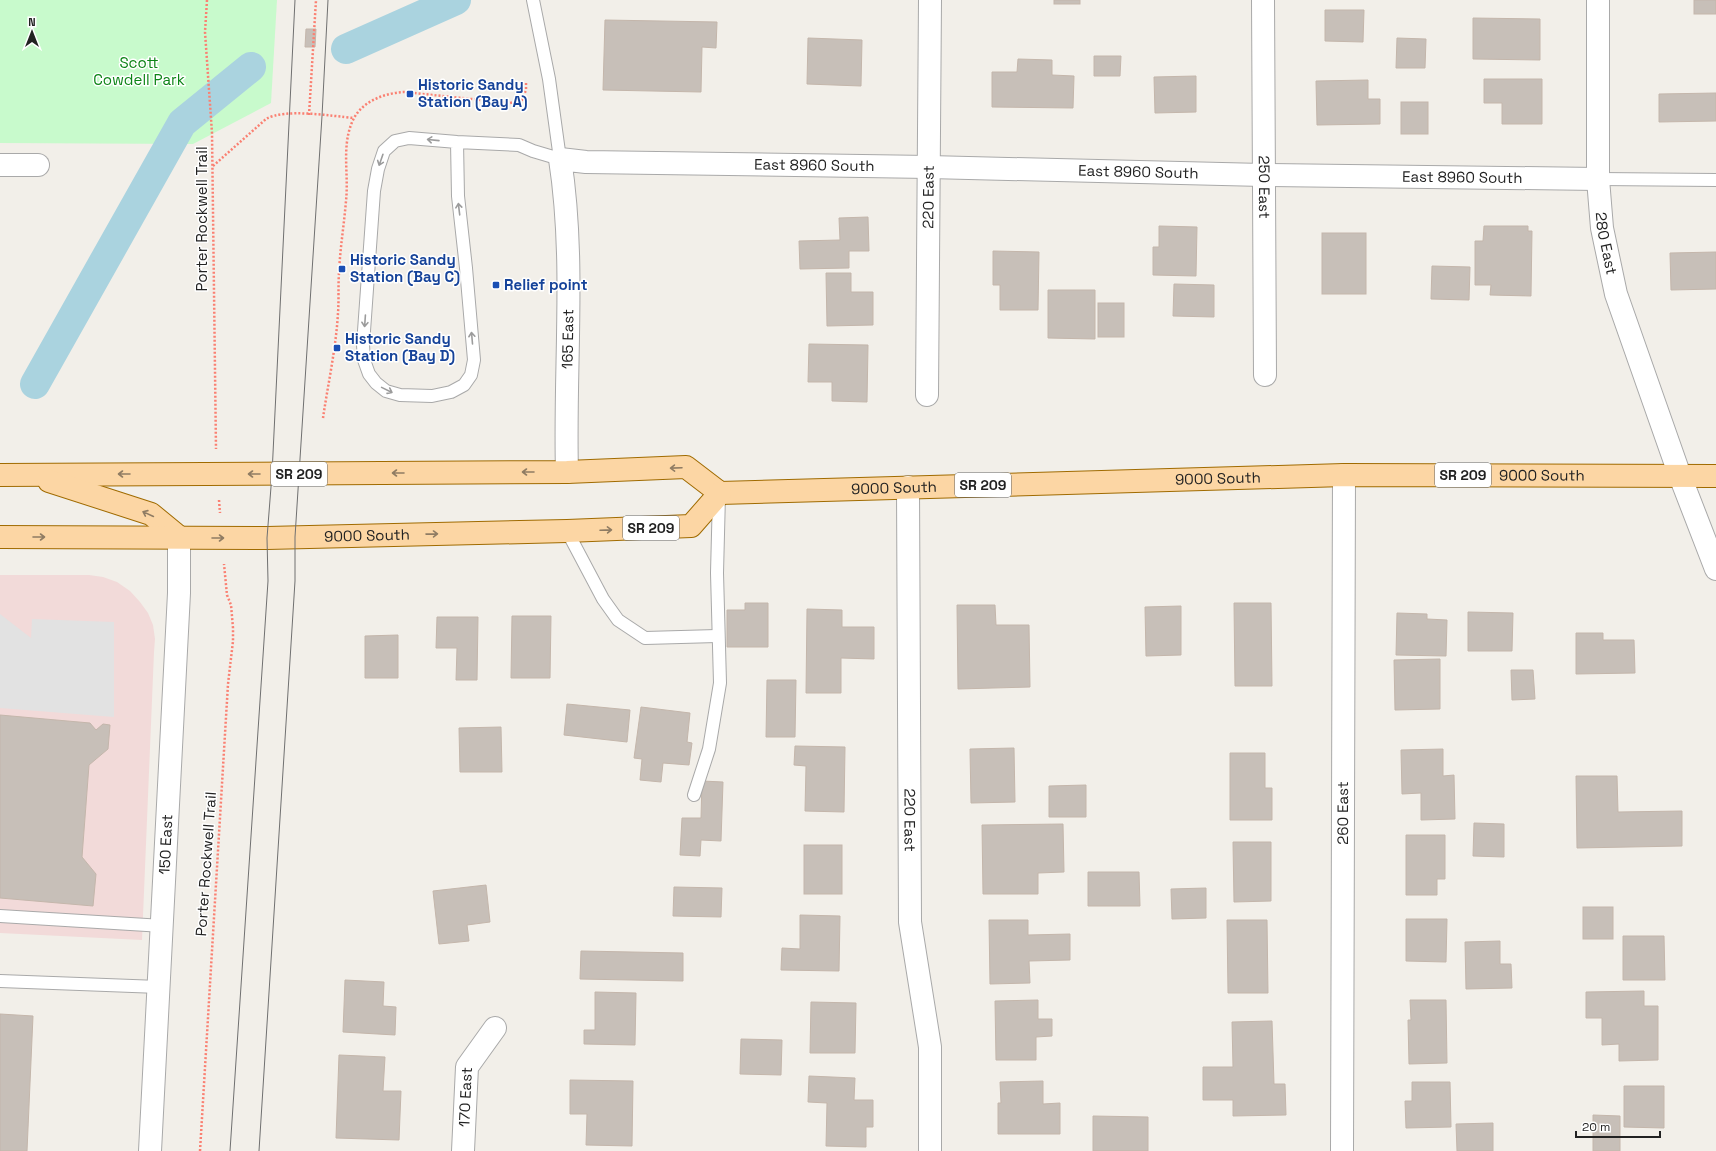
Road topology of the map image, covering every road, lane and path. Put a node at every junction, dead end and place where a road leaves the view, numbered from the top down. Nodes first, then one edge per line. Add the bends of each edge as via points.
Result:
1 (207, 0) edge
2 (316, 0) edge
3 (533, 0) edge
4 (930, 0) edge
5 (1263, 0) edge
6 (1598, 0) edge
7 (525, 75) dead end
8 (309, 115) junction
9 (354, 118) junction
10 (457, 142) junction
11 (560, 159) junction
12 (0, 165) edge
13 (38, 165) dead end
14 (212, 166) junction
15 (929, 168) junction
16 (1263, 175) junction
17 (1598, 179) junction
18 (1716, 180) edge
19 (1265, 375) dead end
20 (927, 395) dead end
21 (322, 418) dead end
22 (567, 472) junction
23 (217, 474) junction
24 (0, 475) edge
25 (31, 475) junction
26 (1344, 475) junction
27 (1680, 476) junction
28 (1716, 476) edge
29 (908, 487) junction
30 (720, 493) junction
31 (567, 531) junction
32 (0, 537) edge
33 (179, 537) junction
34 (222, 538) junction
35 (1716, 569) edge
36 (717, 636) junction
37 (694, 795) dead end
38 (0, 916) edge
39 (163, 926) junction
40 (0, 981) edge
41 (159, 987) junction
42 (495, 1028) dead end
43 (150, 1151) edge
44 (200, 1151) edge
45 (463, 1151) edge
46 (930, 1151) edge
47 (1342, 1151) edge

1 - 14 path, Porter Rockwell Trail via 206,70 212,133
2 - 8 path
3 - 11 lane via 549,78
4 - 15 street, 220 East
5 - 16 street, 250 East
6 - 17 street, 280 East
7 - 9 path via 525,96 517,102 391,93 370,102
8 - 9 path
8 - 14 path via 274,115 266,119
9 - 21 path via 346,143 346,199 341,242 338,314
10 -> 10 lane via 409,138 395,141 384,151 378,169 374,191 364,360 369,374 376,383 386,391 400,395 432,396 451,392 464,385 471,375 474,360 458,196
10 - 11 lane via 519,145
11 - 15 street, East 8960 South via 586,162
11 - 22 street, 165 East via 566,198 568,279
12 - 13 street
14 - 23 path, Porter Rockwell Trail
15 - 16 street, East 8960 South
15 - 20 street, 220 East
16 - 17 street, East 8960 South
16 - 19 street, 250 East
17 - 18 lane, East 8960 South
17 - 27 street, 280 East via 1602,228 1616,294
22 -> 23 main road, SR 209
30 -> 22 main road, SR 209 via 686,467
23 -> 25 main road, SR 209
23 - 34 path, Porter Rockwell Trail
24 - 25 main road, SR 209
33 -> 25 main road via 151,514
26 - 27 main road, 9000 South / SR 209
26 - 29 main road, 9000 South / SR 209
26 - 47 street, 260 East
27 - 28 main road, 9000 South / SR 209
27 - 35 street, 280 East
29 - 30 main road, 9000 South / SR 209
29 - 46 street, 220 East via 910,922 930,1047
31 -> 30 main road, 9000 South / SR 209 via 691,526
30 - 36 lane
34 -> 31 main road, 9000 South / SR 209
31 - 36 lane via 603,599 618,620 645,638
32 -> 33 main road, 9000 South / SR 209
33 -> 34 main road, 9000 South / SR 209
33 - 39 street, 150 East via 179,593
34 - 44 path, Porter Rockwell Trail via 226,596 233,614 233,641 228,684
36 - 37 lane via 720,683 709,749
38 - 39 lane
39 - 41 street, 150 East
40 - 41 lane
41 - 43 street, 150 East
42 - 45 street, 170 East via 468,1067

